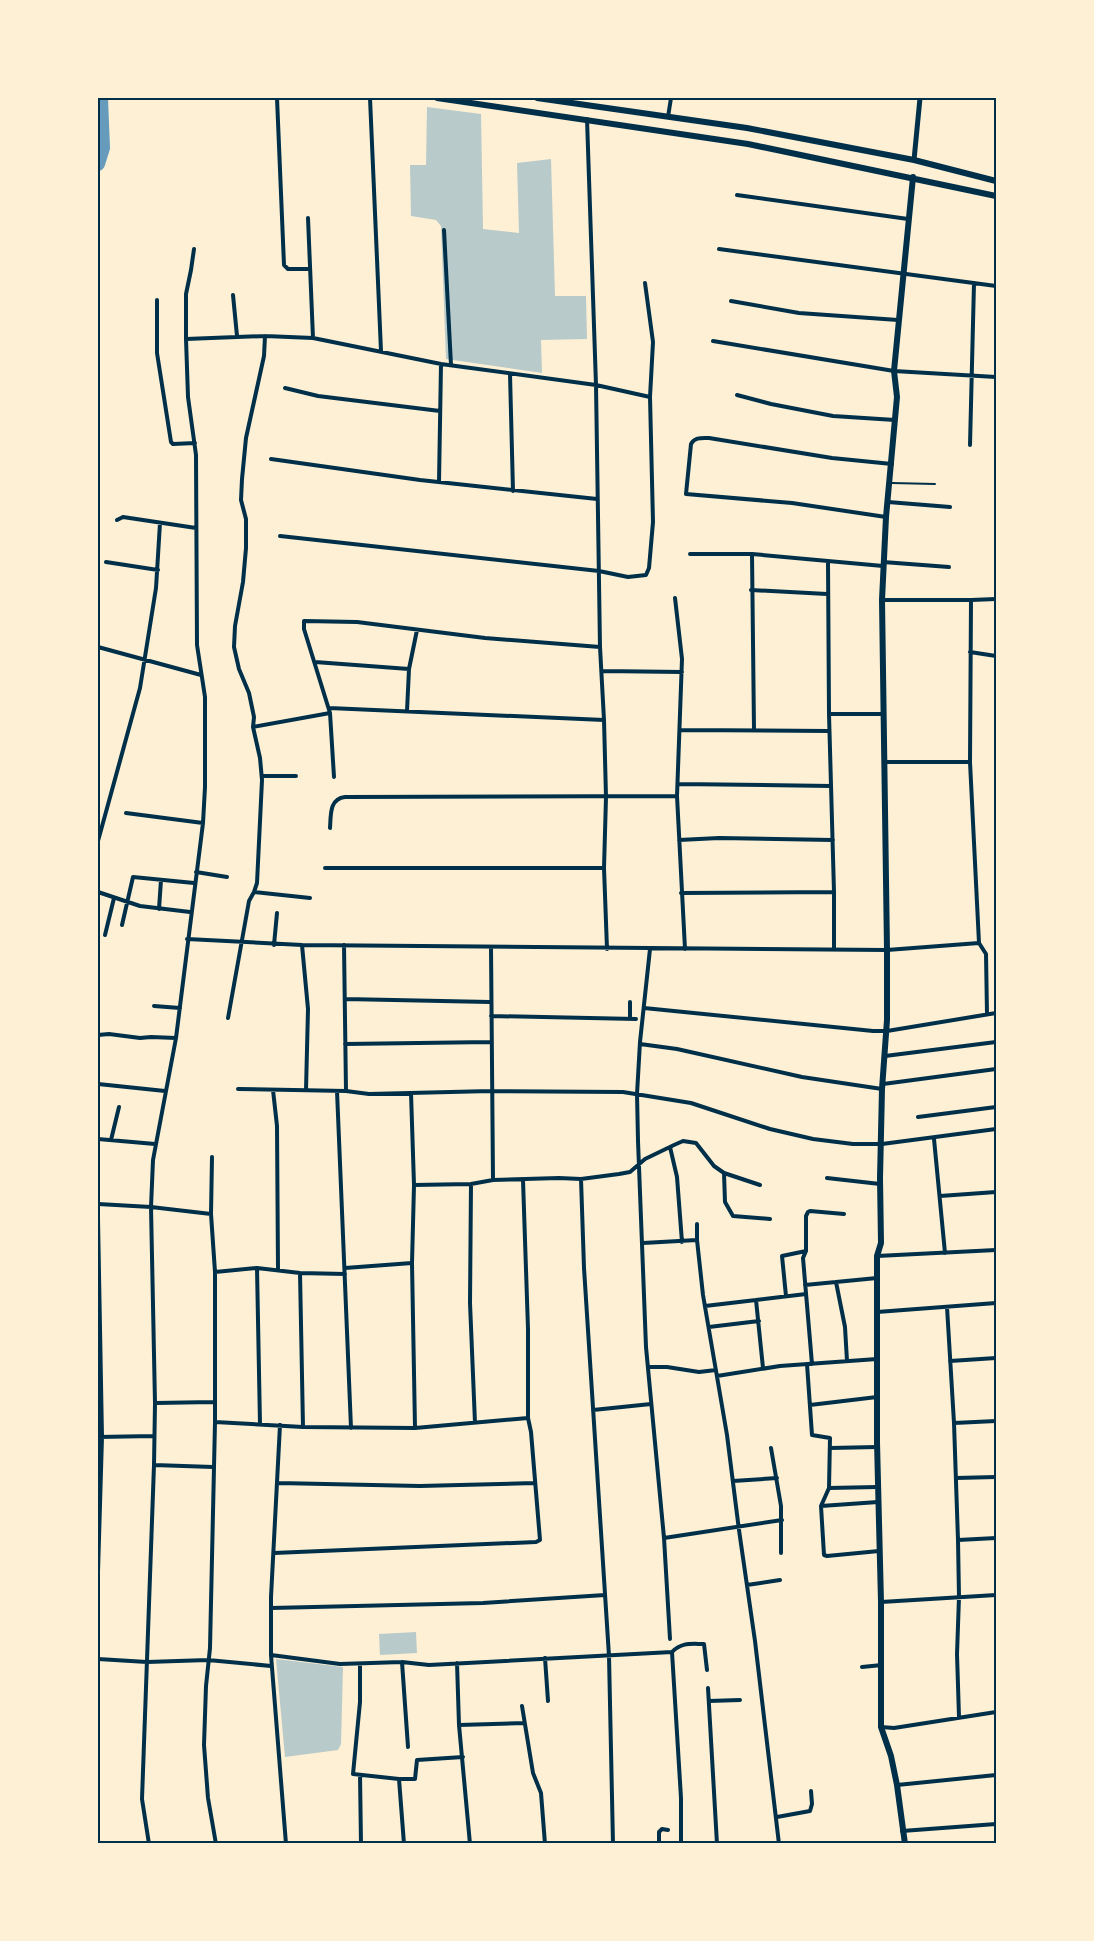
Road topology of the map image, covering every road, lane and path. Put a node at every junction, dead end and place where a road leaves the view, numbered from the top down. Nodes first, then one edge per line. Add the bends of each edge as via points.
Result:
1 (277, 98) edge
2 (370, 98) edge
3 (437, 98) edge
4 (537, 98) edge
5 (671, 98) edge
6 (920, 98) edge
7 (472, 100) edge
8 (583, 101) edge
9 (650, 114) junction
10 (668, 117) junction
11 (587, 119) junction
12 (650, 128) junction
13 (914, 160) junction
14 (913, 177) junction
15 (996, 181) edge
16 (737, 195) dead end
17 (996, 196) edge
18 (308, 218) dead end
19 (908, 219) junction
20 (444, 230) dead end
21 (194, 249) dead end
22 (719, 249) dead end
23 (309, 268) junction
24 (904, 273) junction
25 (645, 283) dead end
26 (974, 283) junction
27 (996, 286) edge
28 (233, 295) dead end
29 (157, 300) dead end
30 (731, 301) dead end
31 (898, 320) junction
32 (237, 336) junction
33 (265, 336) junction
34 (313, 338) junction
35 (186, 339) junction
36 (713, 341) dead end
37 (381, 351) junction
38 (441, 364) junction
39 (451, 365) junction
40 (894, 370) junction
41 (510, 374) junction
42 (972, 376) junction
43 (996, 377) edge
44 (596, 385) junction
45 (285, 388) dead end
46 (738, 395) dead end
47 (650, 397) junction
48 (440, 412) junction
49 (896, 420) junction
50 (195, 443) junction
51 (970, 445) dead end
52 (271, 459) dead end
53 (892, 464) junction
54 (439, 482) junction
55 (890, 483) junction
56 (935, 484) dead end
57 (513, 491) junction
58 (597, 499) junction
59 (888, 502) junction
60 (950, 507) dead end
61 (886, 517) junction
62 (117, 520) dead end
63 (160, 523) junction
64 (196, 528) junction
65 (280, 536) dead end
66 (690, 554) dead end
67 (752, 554) junction
68 (106, 562) dead end
69 (828, 562) junction
70 (883, 564) junction
71 (949, 567) dead end
72 (158, 570) junction
73 (599, 571) junction
74 (751, 590) junction
75 (827, 594) junction
76 (675, 598) dead end
77 (996, 599) edge
78 (882, 600) junction
79 (970, 600) junction
80 (417, 630) junction
81 (98, 647) edge
82 (600, 647) junction
83 (970, 652) junction
84 (996, 656) edge
85 (144, 658) junction
86 (315, 662) junction
87 (410, 670) junction
88 (602, 671) junction
89 (682, 672) junction
90 (202, 675) junction
91 (330, 711) junction
92 (407, 711) junction
93 (830, 714) junction
94 (885, 714) junction
95 (604, 720) junction
96 (253, 727) junction
97 (680, 730) junction
98 (754, 730) junction
99 (829, 731) junction
100 (884, 762) junction
101 (970, 762) junction
102 (262, 776) junction
103 (296, 776) dead end
104 (334, 777) dead end
105 (678, 784) junction
106 (831, 786) junction
107 (677, 796) junction
108 (606, 797) junction
109 (126, 813) dead end
110 (203, 823) junction
111 (330, 828) dead end
112 (679, 840) junction
113 (833, 840) junction
114 (98, 841) edge
115 (325, 868) dead end
116 (604, 868) junction
117 (196, 872) junction
118 (227, 878) dead end
119 (161, 880) junction
120 (194, 883) junction
121 (98, 892) edge
122 (254, 892) junction
123 (834, 892) junction
124 (682, 893) junction
125 (114, 898) junction
126 (310, 898) dead end
127 (128, 902) junction
128 (159, 909) junction
129 (190, 912) junction
130 (277, 913) dead end
131 (122, 925) dead end
132 (105, 936) dead end
133 (188, 939) junction
134 (240, 943) junction
135 (979, 943) junction
136 (274, 945) junction
137 (302, 946) junction
138 (344, 946) junction
139 (491, 947) junction
140 (607, 949) junction
141 (650, 949) junction
142 (685, 949) junction
143 (834, 949) junction
144 (887, 950) junction
145 (345, 999) junction
146 (490, 1002) junction
147 (630, 1002) dead end
148 (154, 1006) dead end
149 (180, 1008) junction
150 (644, 1008) junction
151 (996, 1013) edge
152 (987, 1014) junction
153 (491, 1016) junction
154 (228, 1018) dead end
155 (630, 1019) junction
156 (636, 1019) dead end
157 (887, 1031) junction
158 (98, 1035) edge
159 (176, 1038) junction
160 (491, 1042) junction
161 (996, 1042) edge
162 (345, 1044) junction
163 (640, 1044) junction
164 (885, 1056) junction
165 (996, 1069) edge
166 (98, 1084) edge
167 (883, 1087) junction
168 (238, 1089) dead end
169 (273, 1090) junction
170 (306, 1090) junction
171 (165, 1091) junction
172 (337, 1091) junction
173 (346, 1091) junction
174 (491, 1092) junction
175 (411, 1093) junction
176 (637, 1094) junction
177 (119, 1107) dead end
178 (996, 1107) edge
179 (918, 1117) dead end
180 (996, 1130) edge
181 (98, 1139) edge
182 (934, 1139) junction
183 (112, 1140) junction
184 (155, 1144) junction
185 (882, 1144) junction
186 (670, 1147) junction
187 (212, 1157) dead end
188 (639, 1164) junction
189 (724, 1173) junction
190 (827, 1178) dead end
191 (581, 1179) junction
192 (493, 1180) junction
193 (523, 1180) junction
194 (471, 1184) junction
195 (880, 1184) junction
196 (414, 1185) junction
197 (760, 1185) dead end
198 (996, 1192) edge
199 (940, 1196) junction
200 (98, 1204) edge
201 (151, 1207) junction
202 (211, 1214) junction
203 (844, 1214) dead end
204 (770, 1219) dead end
205 (98, 1220) edge
206 (697, 1224) dead end
207 (697, 1240) junction
208 (682, 1242) junction
209 (643, 1243) junction
210 (996, 1250) edge
211 (806, 1251) junction
212 (945, 1253) junction
213 (877, 1256) junction
214 (412, 1263) junction
215 (257, 1268) junction
216 (345, 1268) junction
217 (278, 1270) junction
218 (215, 1272) junction
219 (300, 1273) junction
220 (345, 1274) junction
221 (876, 1278) junction
222 (836, 1282) junction
223 (805, 1286) junction
224 (806, 1294) junction
225 (786, 1296) junction
226 (756, 1300) junction
227 (996, 1303) edge
228 (705, 1306) junction
229 (947, 1307) junction
230 (877, 1312) junction
231 (758, 1321) junction
232 (709, 1327) junction
233 (996, 1358) edge
234 (877, 1359) junction
235 (950, 1360) junction
236 (847, 1361) junction
237 (810, 1364) junction
238 (648, 1367) junction
239 (763, 1368) junction
240 (716, 1370) junction
241 (717, 1376) junction
242 (877, 1397) junction
243 (214, 1402) junction
244 (155, 1403) junction
245 (651, 1404) junction
246 (810, 1405) junction
247 (593, 1410) junction
248 (528, 1418) junction
249 (996, 1420) edge
250 (215, 1422) junction
251 (954, 1422) junction
252 (260, 1424) junction
253 (475, 1424) junction
254 (280, 1425) junction
255 (303, 1427) junction
256 (351, 1428) junction
257 (415, 1428) junction
258 (154, 1436) junction
259 (100, 1437) edge
260 (877, 1447) junction
261 (771, 1448) dead end
262 (830, 1448) junction
263 (154, 1465) junction
264 (213, 1467) junction
265 (996, 1477) edge
266 (777, 1478) junction
267 (956, 1478) junction
268 (733, 1481) junction
269 (278, 1483) junction
270 (535, 1483) junction
271 (878, 1486) junction
272 (829, 1488) junction
273 (878, 1502) junction
274 (821, 1506) junction
275 (782, 1520) junction
276 (738, 1527) junction
277 (664, 1538) junction
278 (996, 1538) edge
279 (958, 1540) junction
280 (879, 1551) junction
281 (781, 1552) dead end
282 (274, 1553) junction
283 (98, 1572) edge
284 (780, 1580) dead end
285 (747, 1585) junction
286 (996, 1595) edge
287 (605, 1596) junction
288 (959, 1597) junction
289 (881, 1602) junction
290 (271, 1608) junction
291 (670, 1639) dead end
292 (672, 1652) junction
293 (270, 1655) junction
294 (609, 1656) junction
295 (546, 1658) junction
296 (98, 1660) edge
297 (208, 1660) junction
298 (147, 1662) junction
299 (402, 1662) junction
300 (457, 1663) junction
301 (360, 1664) junction
302 (882, 1665) junction
303 (271, 1666) junction
304 (862, 1667) dead end
305 (707, 1670) dead end
306 (708, 1688) dead end
307 (709, 1700) junction
308 (740, 1700) dead end
309 (548, 1701) dead end
310 (522, 1706) dead end
311 (996, 1712) edge
312 (959, 1717) junction
313 (524, 1723) junction
314 (459, 1725) junction
315 (881, 1728) junction
316 (408, 1747) dead end
317 (462, 1757) junction
318 (360, 1775) junction
319 (996, 1775) edge
320 (399, 1780) junction
321 (897, 1785) junction
322 (811, 1791) dead end
323 (777, 1816) junction
324 (996, 1824) edge
325 (668, 1830) dead end
326 (902, 1831) junction
327 (779, 1843) edge
328 (149, 1844) edge
329 (216, 1844) edge
330 (286, 1844) edge
331 (361, 1844) edge
332 (404, 1844) edge
333 (470, 1844) edge
334 (546, 1844) edge
335 (613, 1844) edge
336 (658, 1844) edge
337 (681, 1844) edge
338 (717, 1844) edge
339 (766, 1844) edge
340 (905, 1844) edge

1 - 23 street via 284,265 288,269
2 - 37 street
3 - 7 main road
4 - 8 main road
5 - 10 street
6 - 13 street
7 - 11 main road
8 - 9 main road
9 - 10 main road
9 - 12 main road
10 - 13 main road via 746,128
11 - 12 main road
11 - 44 street
12 - 14 main road
13 - 15 main road
14 - 17 main road
14 - 19 main road
16 - 19 street
18 - 23 street
19 - 24 main road
20 - 39 street
21 - 35 street via 186,294
22 - 24 street
23 - 34 street
24 - 26 street
24 - 31 main road
25 - 47 street via 653,342
26 - 27 street
26 - 42 street
28 - 32 street
29 - 50 street via 157,353 171,442
30 - 31 street via 799,312
31 - 40 main road
32 - 33 street
32 - 35 street
33 - 34 street
33 - 96 street via 264,356 246,438 241,492 246,519 245,565 234,638 234,654 251,702
34 - 37 street
35 - 50 street via 188,396
36 - 40 street
37 - 38 street
38 - 39 street
38 - 48 street
39 - 41 street
40 - 42 street
40 - 49 main road
41 - 44 street
41 - 57 street
42 - 43 street
42 - 51 street
44 - 47 street
44 - 58 street
45 - 48 street via 318,396
46 - 49 street via 834,416
47 - 73 street via 653,522 649,568 641,577
48 - 54 street
49 - 53 main road
50 - 64 street
52 - 54 street
53 - 55 main road
53 - 61 street via 708,438 698,438 690,444 686,494 792,503
54 - 57 street
55 - 56 lane
55 - 59 main road
57 - 58 street
58 - 73 street
59 - 60 street
59 - 61 main road
61 - 70 main road
62 - 63 street via 124,517
63 - 64 street
63 - 72 street
64 - 90 street via 196,639
65 - 73 street
66 - 67 street
67 - 69 street
67 - 74 street
68 - 72 street
69 - 70 street
69 - 75 street
70 - 71 street
70 - 78 main road
72 - 85 street
73 - 82 street
74 - 75 street
74 - 98 street
75 - 93 street
76 - 89 street
77 - 79 street
78 - 79 street
78 - 94 main road
79 - 83 street
80 - 82 street
80 - 86 street via 357,622 305,620 304,629
80 - 87 street
81 - 85 street
82 - 88 street
83 - 84 street
83 - 101 street
85 - 90 street
85 - 114 street via 140,688
86 - 87 street
86 - 91 street
87 - 92 street
88 - 89 street
88 - 95 street
89 - 97 street
90 - 110 street via 205,697
91 - 92 street
91 - 96 street
91 - 104 street
92 - 95 street
93 - 94 street
93 - 99 street
94 - 100 main road
95 - 108 street
96 - 102 street
97 - 98 street
97 - 105 street
98 - 99 street
99 - 106 street
100 - 101 street
100 - 144 main road
101 - 135 street
102 - 103 street
102 - 122 street
105 - 106 street
105 - 107 street
106 - 113 street
107 - 108 street
107 - 112 street
108 - 111 street via 345,797 338,798 332,806
108 - 116 street
109 - 110 street
110 - 117 street
112 - 113 street
112 - 124 street
113 - 123 street
115 - 116 street
116 - 140 street
117 - 118 street
117 - 120 street
119 - 120 street
119 - 127 street via 133,877
119 - 128 street
120 - 129 street
121 - 125 street
122 - 126 street
122 - 134 street
123 - 124 street
123 - 143 street
124 - 142 street
125 - 127 street
125 - 132 street
127 - 128 street
127 - 131 street
128 - 129 street
129 - 133 street
130 - 136 street
133 - 134 street
133 - 149 street
134 - 136 street
134 - 154 street
135 - 144 street
135 - 152 street via 986,954
136 - 137 street
137 - 138 street
137 - 170 street via 308,1009
138 - 139 street
138 - 145 street
139 - 140 street
139 - 146 street
140 - 141 street
141 - 142 street
141 - 150 street
142 - 143 street
143 - 144 street
144 - 157 main road
145 - 146 street
145 - 162 street
146 - 153 street
147 - 155 street
148 - 149 street
149 - 159 street
150 - 157 street via 837,1029
150 - 163 street
151 - 152 street
152 - 157 street
153 - 155 street
153 - 160 street
155 - 156 street
157 - 164 main road
158 - 159 street
159 - 171 street
160 - 162 street
160 - 174 street
161 - 164 street
162 - 173 street
163 - 167 street via 802,1077
163 - 176 street
164 - 167 main road
165 - 167 street
166 - 171 street
167 - 185 main road
168 - 169 street
169 - 170 street
169 - 217 street via 277,1126
170 - 172 street
171 - 184 street
172 - 173 street
172 - 216 street
173 - 175 street
174 - 175 street
174 - 176 street via 594,1090
174 - 192 street
175 - 196 street
176 - 185 street via 690,1103 813,1139
176 - 188 street
177 - 183 street
178 - 179 street
180 - 182 street
181 - 183 street
182 - 185 street
182 - 199 street
183 - 184 street
184 - 201 street
185 - 195 main road
186 - 188 street
186 - 189 street via 684,1141 696,1143 714,1166
186 - 208 street via 677,1177
187 - 202 street
188 - 191 street via 630,1172
188 - 209 street
189 - 197 street
189 - 204 street via 725,1202 732,1216
190 - 195 street
191 - 193 street
191 - 247 street
192 - 193 street
192 - 194 street
193 - 248 street
194 - 196 street
194 - 253 street via 470,1303
195 - 213 main road via 881,1242
196 - 214 street
198 - 199 street
199 - 212 street
200 - 201 street
201 - 202 street
201 - 244 street
202 - 218 street
203 - 211 street via 808,1212
205 - 259 street
206 - 207 street
207 - 208 street
207 - 228 street
208 - 209 street
209 - 238 street
210 - 212 street
211 - 223 street via 803,1258
211 - 225 street via 782,1256
212 - 213 street
213 - 221 main road
214 - 216 street
214 - 257 street
215 - 217 street
215 - 218 street
215 - 252 street
216 - 220 street
217 - 219 street
218 - 243 street
219 - 220 street
219 - 255 street
220 - 256 street
221 - 222 street
221 - 230 main road
222 - 223 street
222 - 236 street via 845,1327
223 - 224 street
224 - 225 street
224 - 237 street
225 - 226 street
226 - 228 street
226 - 231 street
227 - 229 street
228 - 232 street
229 - 230 street
229 - 235 street
230 - 234 main road
231 - 232 street
231 - 239 street
232 - 240 street
233 - 235 street
234 - 236 street
234 - 242 main road
235 - 251 street
236 - 237 street
237 - 239 street
237 - 246 street
238 - 240 street via 699,1372
238 - 245 street
239 - 241 street
240 - 241 street
241 - 268 street
242 - 246 street
242 - 260 main road
243 - 244 street
243 - 250 street
244 - 258 street
245 - 247 street
245 - 277 street
246 - 262 street via 812,1436 830,1437
247 - 287 street
248 - 253 street
248 - 270 street
249 - 251 street
250 - 252 street
250 - 264 street
251 - 267 street
252 - 254 street
253 - 257 street
254 - 255 street
254 - 269 street
255 - 256 street
256 - 257 street
258 - 259 street
258 - 263 street
259 - 283 street
260 - 262 street
260 - 271 main road
261 - 266 street
262 - 272 street
263 - 264 street
263 - 298 street
264 - 297 street
265 - 267 street
266 - 268 street
266 - 275 street
267 - 279 street
268 - 276 street
269 - 270 street via 420,1486
269 - 282 street
270 - 282 street via 540,1541
271 - 272 street
271 - 273 main road
272 - 274 street
273 - 274 street
273 - 280 main road
274 - 280 street via 824,1555
275 - 276 street
275 - 281 street
276 - 277 street
276 - 285 street
277 - 291 street
278 - 279 street
279 - 288 street
280 - 289 main road
282 - 290 street
284 - 285 street
285 - 323 street
286 - 288 street
287 - 290 street via 483,1603
287 - 294 street
288 - 289 street
288 - 312 street via 956,1654
289 - 302 main road
290 - 293 street
292 - 294 street
292 - 305 street via 685,1644 704,1644
292 - 337 street
293 - 301 street via 322,1663
293 - 303 street
294 - 295 street
294 - 335 street
295 - 300 street
295 - 309 street
296 - 298 street
297 - 298 street
297 - 303 street
297 - 329 street via 205,1770
298 - 328 street via 142,1799
299 - 300 street via 429,1665
299 - 301 street
299 - 316 street
300 - 314 street
301 - 318 street via 360,1702 352,1773
302 - 304 street
302 - 315 main road
303 - 330 street
306 - 307 street
307 - 308 street
307 - 338 street
310 - 313 street
311 - 312 street
312 - 315 street
313 - 314 street
313 - 334 street via 533,1772 541,1793
314 - 317 street
315 - 321 main road
317 - 320 street via 417,1760 415,1779
317 - 333 street
318 - 320 street
318 - 331 street
319 - 321 street
320 - 332 street
321 - 326 main road
322 - 323 street via 810,1811
323 - 327 street
324 - 326 street
325 - 336 street via 659,1832
326 - 340 main road
327 - 339 street

